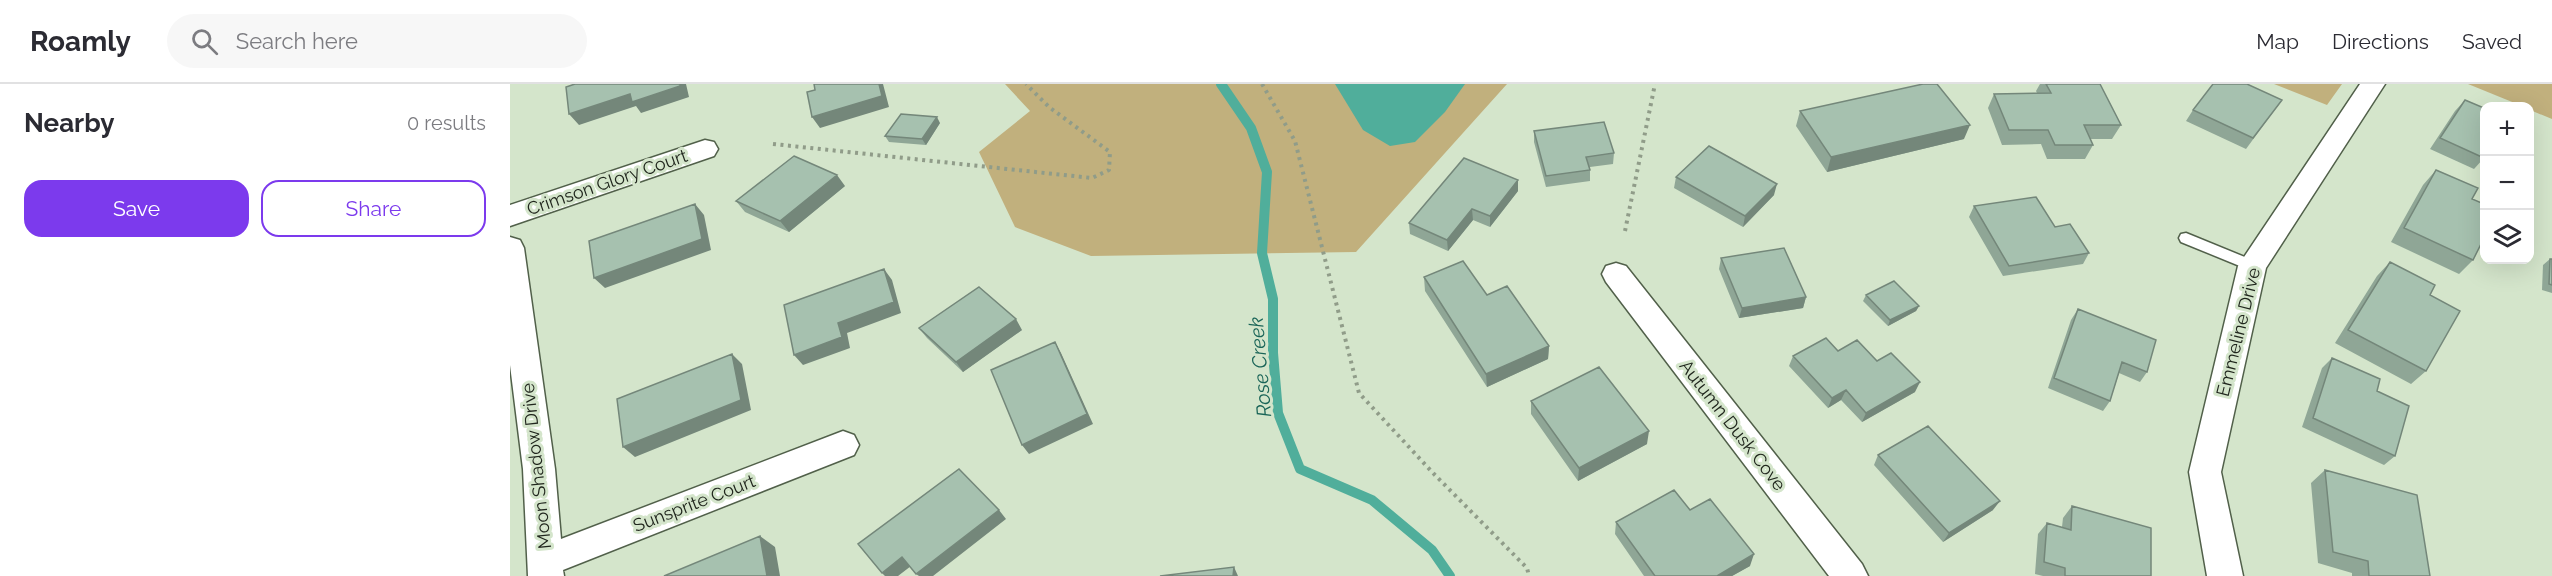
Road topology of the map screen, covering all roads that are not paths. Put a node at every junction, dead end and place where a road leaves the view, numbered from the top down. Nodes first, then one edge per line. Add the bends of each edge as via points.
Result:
1 (2373, 84) edge
2 (705, 149) dead end
3 (510, 216) edge
4 (2186, 238) dead end
5 (510, 248) edge
6 (2252, 266) junction
7 (1616, 274) dead end
8 (843, 445) dead end
9 (546, 569) edge
10 (1850, 576) edge
11 (2225, 576) edge

1 - 6 street, Emmeline Drive
2 - 3 street, Crimson Glory Court
4 - 6 lane
5 - 9 street, Moon Shadow Drive via 539,469
6 - 11 street, Emmeline Drive via 2205,472
7 - 10 street, Autumn Dusk Cove
8 - 9 street, Sunsprite Court

